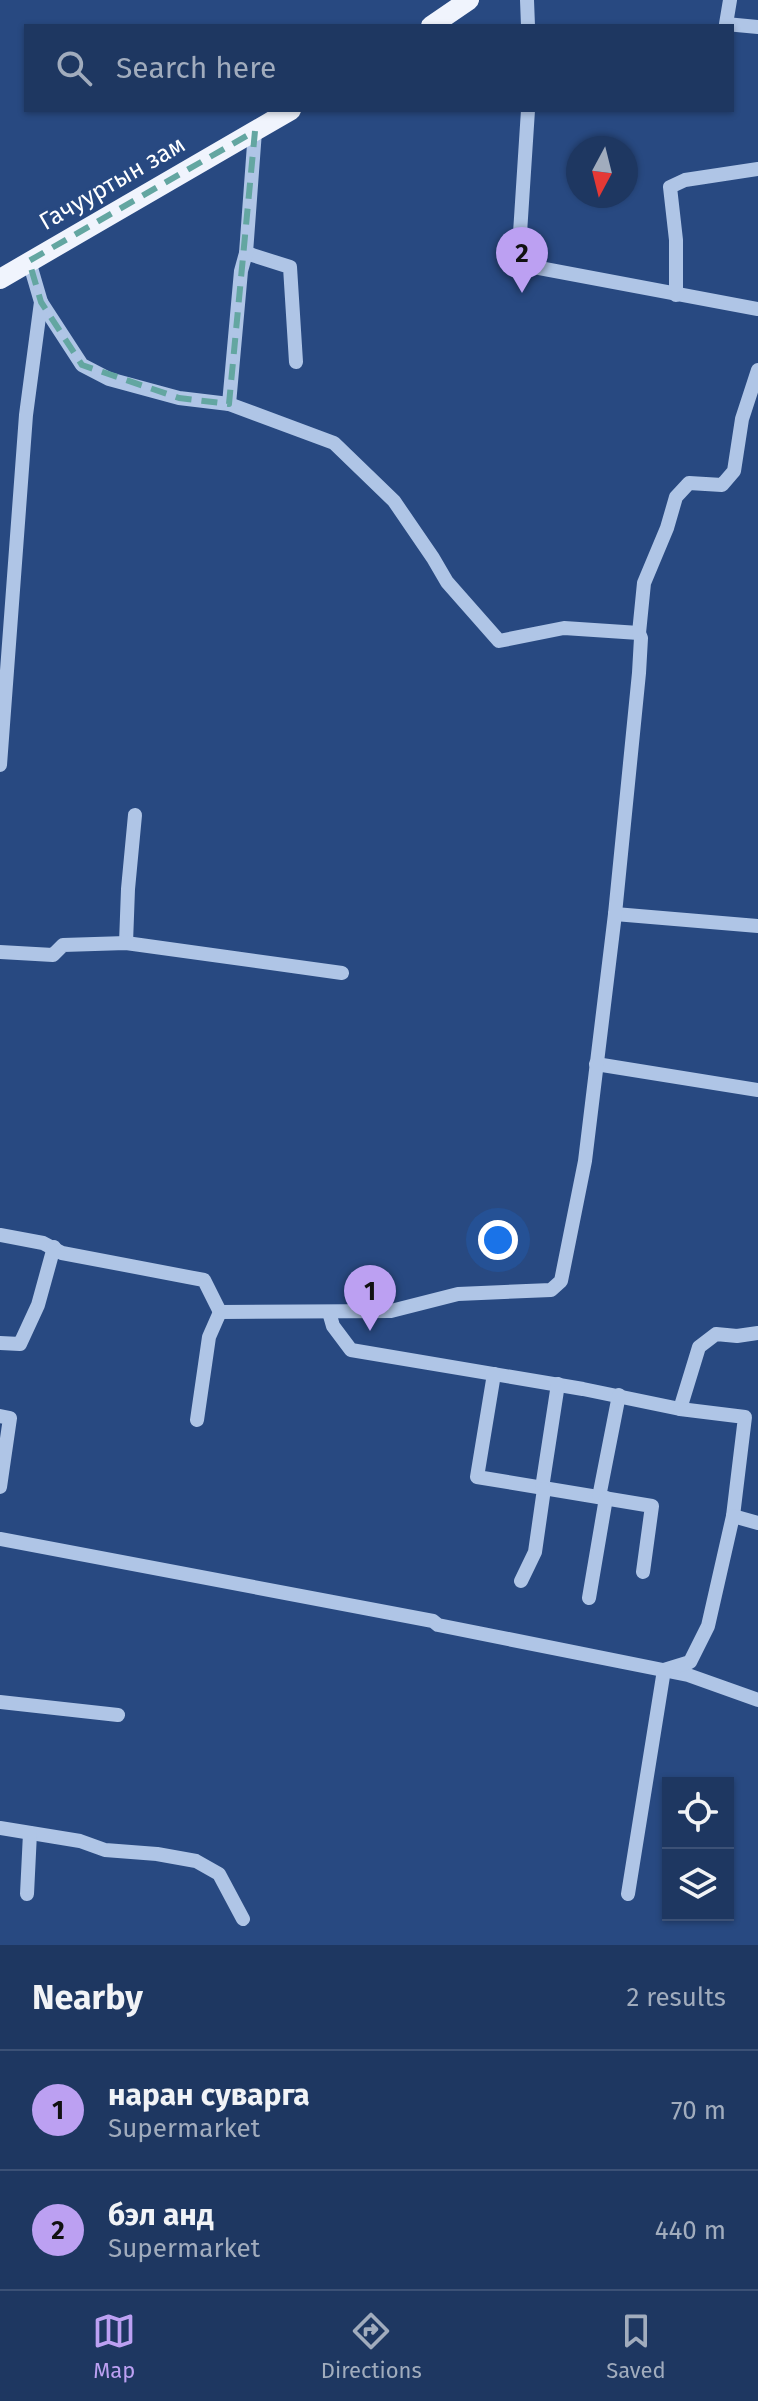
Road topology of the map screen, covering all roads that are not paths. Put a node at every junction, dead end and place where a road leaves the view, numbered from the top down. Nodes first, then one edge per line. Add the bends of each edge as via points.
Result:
1 (469, 0) edge
2 (527, 0) edge
3 (730, 0) edge
4 (434, 24) edge
5 (528, 24) edge
6 (726, 24) edge
7 (734, 25) edge
8 (758, 27) edge
9 (288, 112) edge
10 (528, 112) edge
11 (255, 131) junction
12 (758, 169) edge
13 (246, 253) junction
14 (29, 261) junction
15 (0, 279) edge
16 (676, 295) junction
17 (41, 302) junction
18 (758, 309) edge
19 (296, 362) dead end
20 (758, 370) edge
21 (229, 404) junction
22 (639, 633) junction
23 (0, 765) edge
24 (135, 815) dead end
25 (615, 914) junction
26 (758, 926) edge
27 (126, 943) junction
28 (0, 952) edge
29 (342, 973) dead end
30 (596, 1064) junction
31 (758, 1090) edge
32 (0, 1235) edge
33 (54, 1247) junction
34 (220, 1312) junction
35 (329, 1312) junction
36 (758, 1333) edge
37 (0, 1343) edge
38 (494, 1374) junction
39 (558, 1384) junction
40 (619, 1395) junction
41 (680, 1409) junction
42 (0, 1416) edge
43 (197, 1420) dead end
44 (0, 1487) edge
45 (543, 1488) junction
46 (602, 1498) junction
47 (733, 1516) junction
48 (758, 1523) edge
49 (0, 1543) edge
50 (643, 1572) dead end
51 (521, 1581) dead end
52 (589, 1598) dead end
53 (664, 1670) junction
54 (758, 1700) edge
55 (0, 1702) edge
56 (118, 1715) dead end
57 (0, 1828) edge
58 (30, 1833) junction
59 (27, 1894) dead end
60 (628, 1894) dead end
61 (243, 1919) dead end

1 - 4 main road
2 - 5 street
3 - 6 street
7 - 8 street
9 - 11 main road, Гачууртын зам
10 - 16 street via 518,264
11 - 13 street
11 - 14 main road, Гачууртын зам
12 - 16 street via 670,187
13 - 19 street via 290,267
13 - 21 street
14 - 15 main road, Гачууртын зам
14 - 17 street
16 - 18 street
17 - 21 street via 82,365 109,379 179,398
17 - 23 street via 25,430
20 - 22 street via 742,419 734,471 722,485 689,483 676,497 644,583
21 - 22 street via 334,443 394,501 447,582 499,641 564,628
22 - 25 street
24 - 27 street
25 - 26 street
25 - 30 street
27 - 28 street via 63,945 53,955
27 - 29 street
30 - 31 street
30 - 35 street via 585,1161 561,1281 551,1290 537,1292 458,1294 391,1311
32 - 33 street
33 - 34 street via 62,1253 204,1280
33 - 37 street via 38,1305 20,1344
34 - 35 street
34 - 43 street via 209,1337
35 - 38 street via 351,1350
36 - 41 street via 716,1334 699,1347
38 - 39 street
38 - 45 street via 477,1477
39 - 40 street
39 - 45 street
40 - 41 street
40 - 46 street
41 - 47 street via 745,1417
42 - 44 street via 10,1418
45 - 46 street
45 - 51 street via 535,1552
46 - 50 street via 652,1506
46 - 52 street
47 - 48 street
47 - 53 street via 708,1626 690,1662
49 - 53 street via 433,1621
53 - 54 street
53 - 60 street
55 - 56 street
57 - 58 street
58 - 59 street
58 - 61 street via 105,1850 196,1861 219,1874

